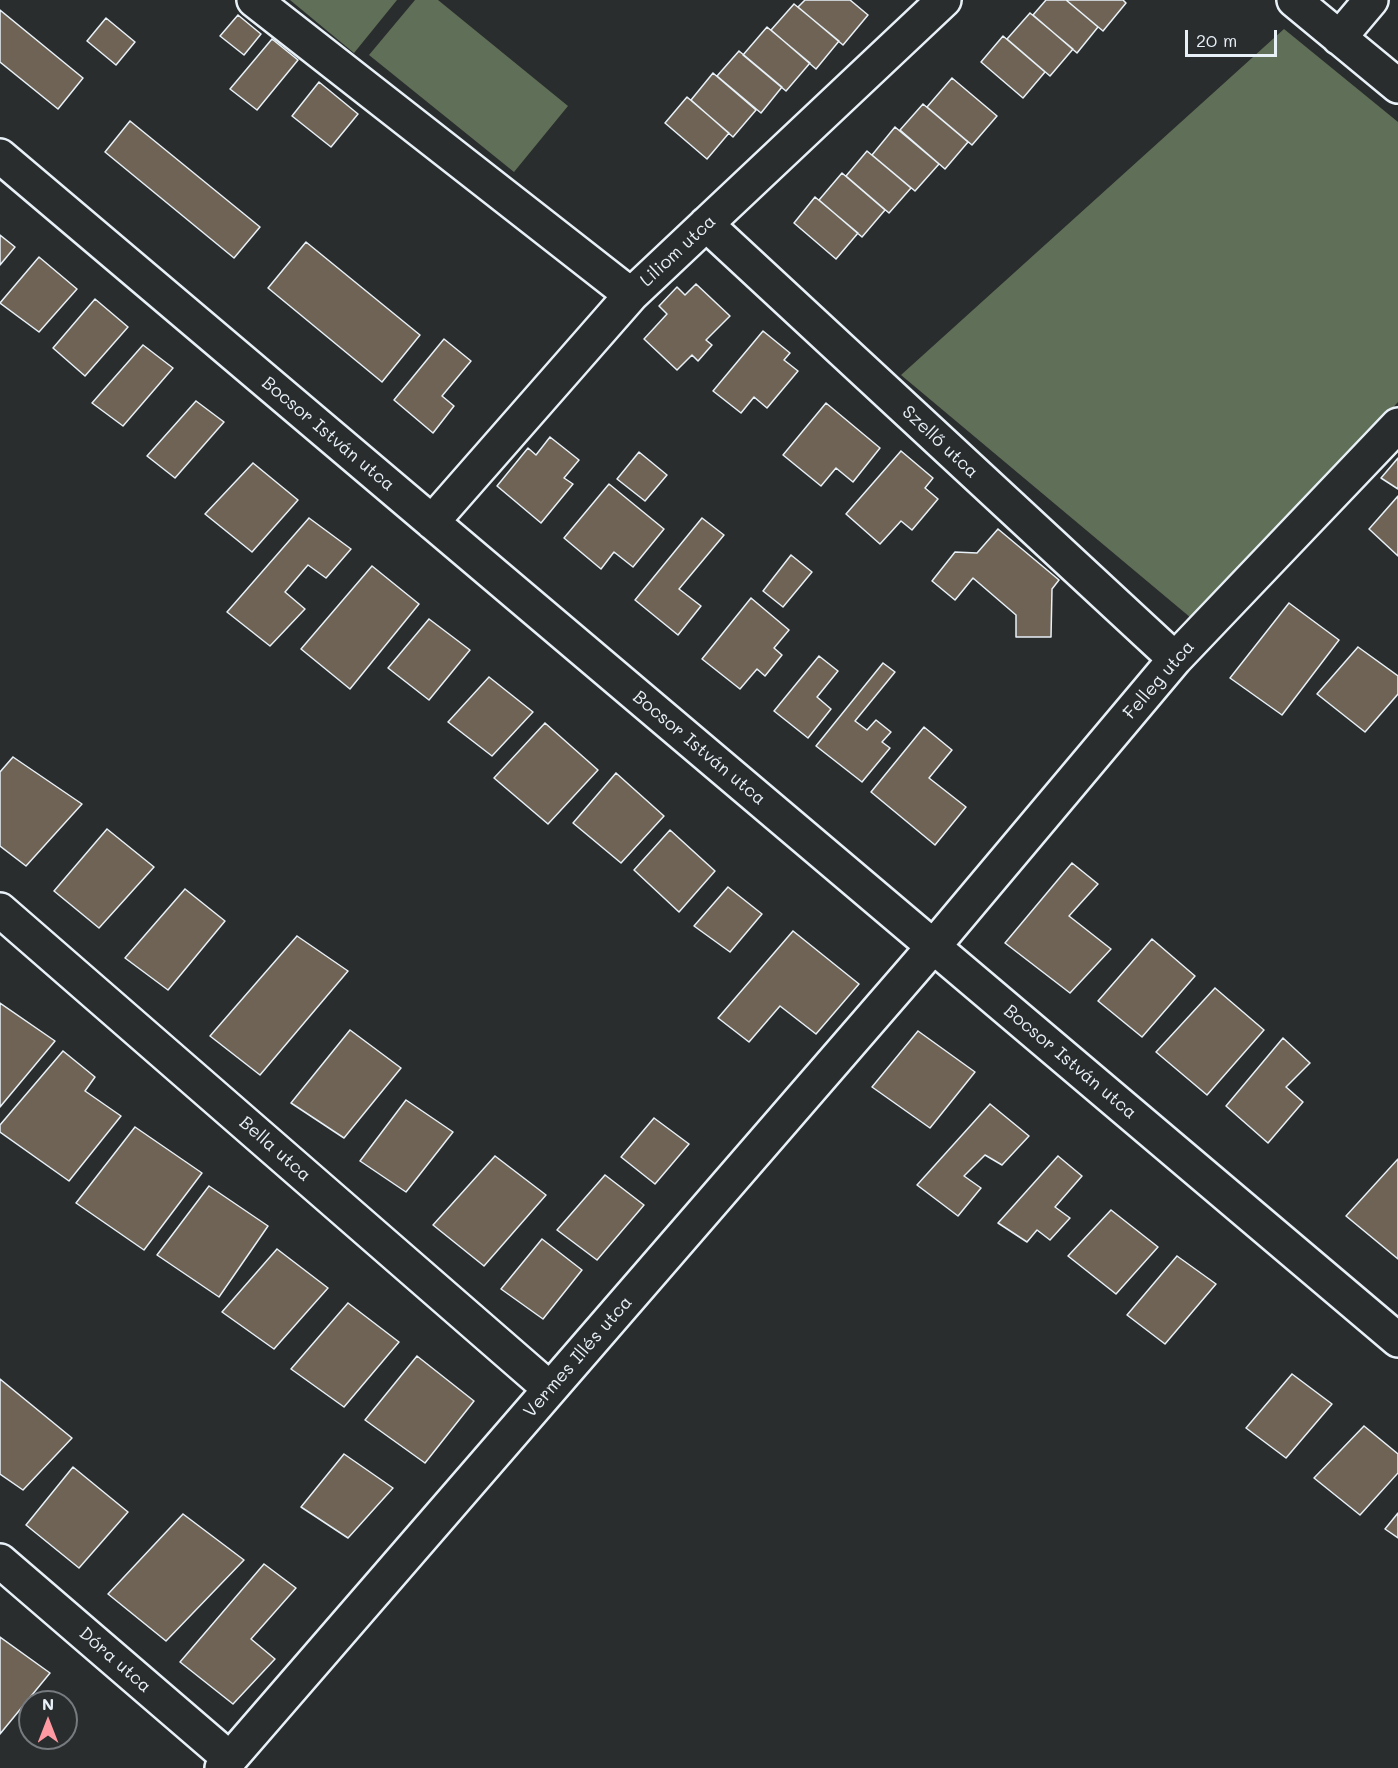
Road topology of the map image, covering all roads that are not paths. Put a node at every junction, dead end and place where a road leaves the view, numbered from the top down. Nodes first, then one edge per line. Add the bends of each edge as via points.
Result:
1 (254, 0) edge
2 (944, 0) edge
3 (1294, 0) edge
4 (1371, 0) edge
5 (1339, 38) junction
6 (1398, 86) edge
7 (0, 156) edge
8 (706, 225) junction
9 (631, 295) junction
10 (1398, 425) edge
11 (432, 522) junction
12 (1175, 659) junction
13 (0, 910) edge
14 (933, 947) junction
15 (1398, 1340) edge
16 (550, 1389) junction
17 (0, 1561) edge
18 (226, 1764) edge

1 - 9 street
2 - 8 street, Liliom utca
3 - 5 street
4 - 5 street
5 - 6 street
7 - 11 street, Bocsor István utca
8 - 9 street, Liliom utca
8 - 12 street, Szellő utca
9 - 11 street, Liliom utca
10 - 12 street, Felleg utca
11 - 14 street, Bocsor István utca
12 - 14 street, Felleg utca
13 - 16 street, Bella utca
14 - 15 street, Bocsor István utca
14 - 16 street, Vermes Illés utca
16 - 18 street, Vermes Illés utca
17 - 18 street, Dóra utca

